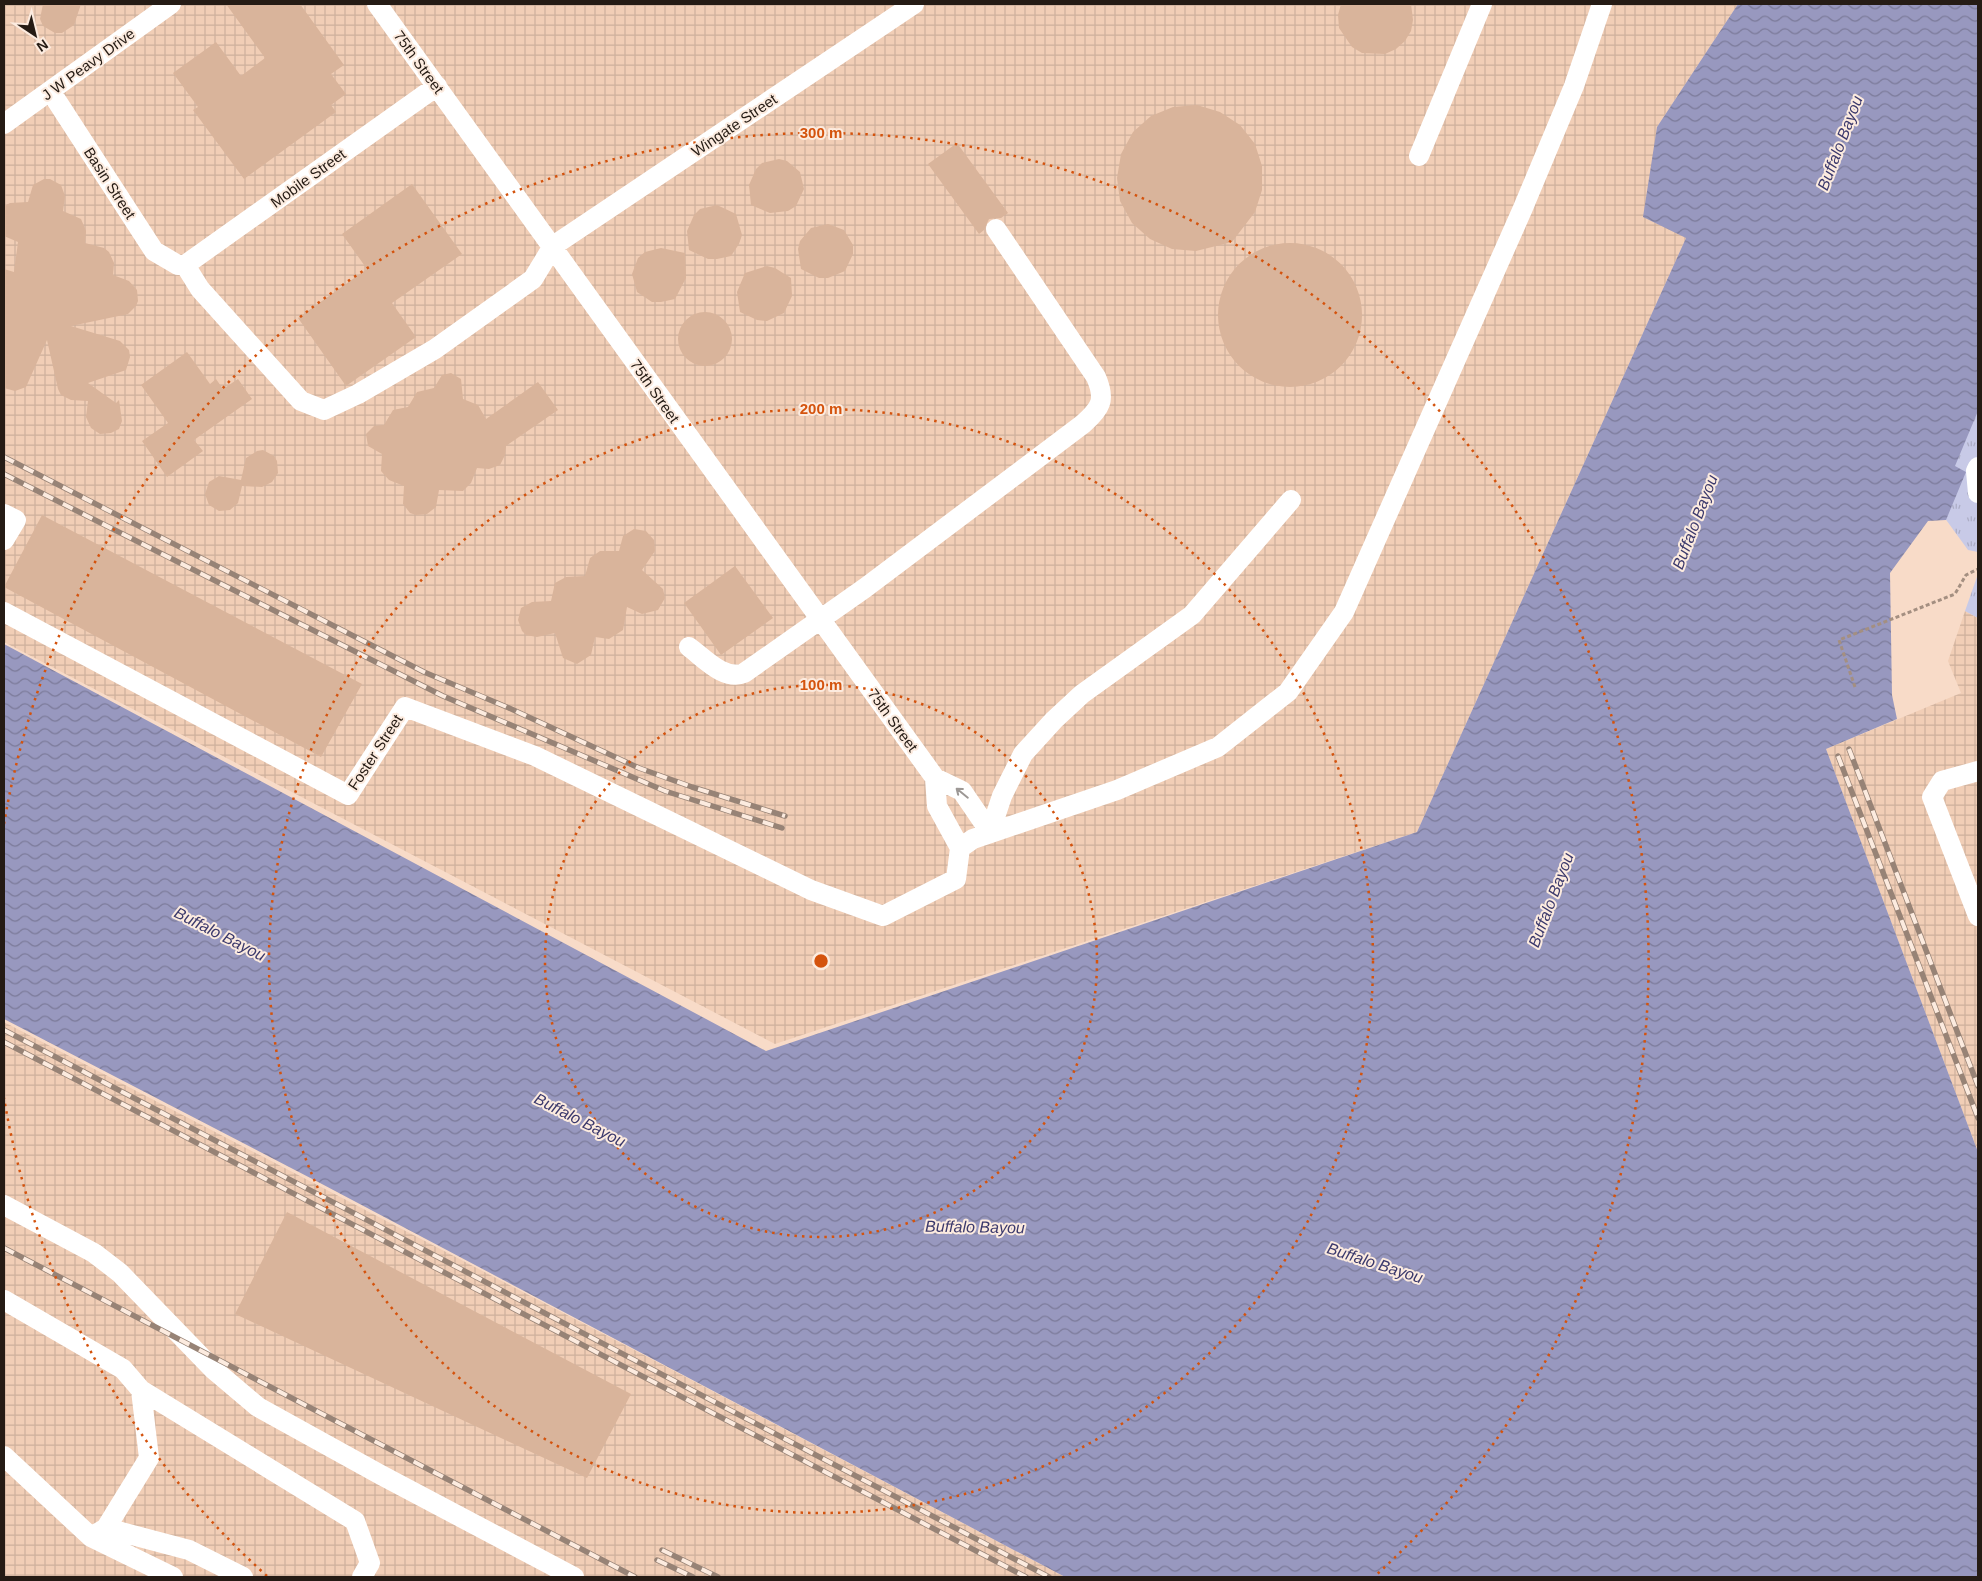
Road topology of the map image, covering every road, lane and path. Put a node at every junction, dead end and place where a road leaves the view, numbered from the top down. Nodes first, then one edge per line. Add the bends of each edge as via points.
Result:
1 (171, 4) edge
2 (377, 4) edge
3 (914, 4) edge
4 (1482, 4) edge
5 (1602, 4) edge
6 (437, 86) junction
7 (51, 92) junction
8 (4, 124) edge
9 (1419, 156) dead end
10 (996, 229) dead end
11 (553, 246) junction
12 (182, 265) junction
13 (1978, 467) edge
14 (1978, 493) edge
15 (1290, 500) dead end
16 (4, 514) edge
17 (4, 540) edge
18 (1978, 569) edge
19 (4, 612) edge
20 (821, 620) junction
21 (689, 647) dead end
22 (1855, 687) dead end
23 (1978, 771) edge
24 (935, 778) junction
25 (990, 832) junction
26 (960, 848) junction
27 (1978, 916) edge
28 (4, 1205) edge
29 (4, 1300) edge
30 (141, 1390) junction
31 (4, 1456) edge
32 (98, 1532) junction
33 (173, 1577) edge
34 (243, 1577) edge
35 (362, 1577) edge
36 (574, 1577) edge

1 - 7 street, J W Peavy Drive
2 - 6 street, 75th Street
3 - 11 street, Wingate Street
4 - 9 street
5 - 25 street via 1574,86 1523,208 1344,612 1288,692 1218,747 1117,790
6 - 11 street, 75th Street
6 - 12 street, Mobile Street
7 - 8 street, J W Peavy Drive
7 - 12 street, Basin Street via 154,251
10 - 20 street via 1096,377 1103,392 1099,406 1083,424
11 - 12 street via 533,278 435,349 324,410 301,401
11 - 20 street, 75th Street
13 - 14 street
15 - 25 street via 1192,615 1082,694 1023,754 1002,796
16 - 17 street via 16,520
18 - 22 path via 1966,575 1955,594 1839,640
19 - 26 street, Foster Street via 348,795 404,707 535,756 811,890 883,916 956,879
20 - 21 street via 737,676 717,668
20 - 24 street, 75th Street
23 - 27 street via 1942,781 1932,797
25 -> 24 street via 962,791
24 - 26 street via 937,806
25 - 26 street
28 - 36 street via 94,1253 120,1273 213,1369 258,1407 380,1476
29 - 30 street via 124,1369
30 - 32 street via 149,1458
30 - 35 street via 355,1521 370,1563
31 - 32 street
32 - 33 street
32 - 34 street via 189,1550

